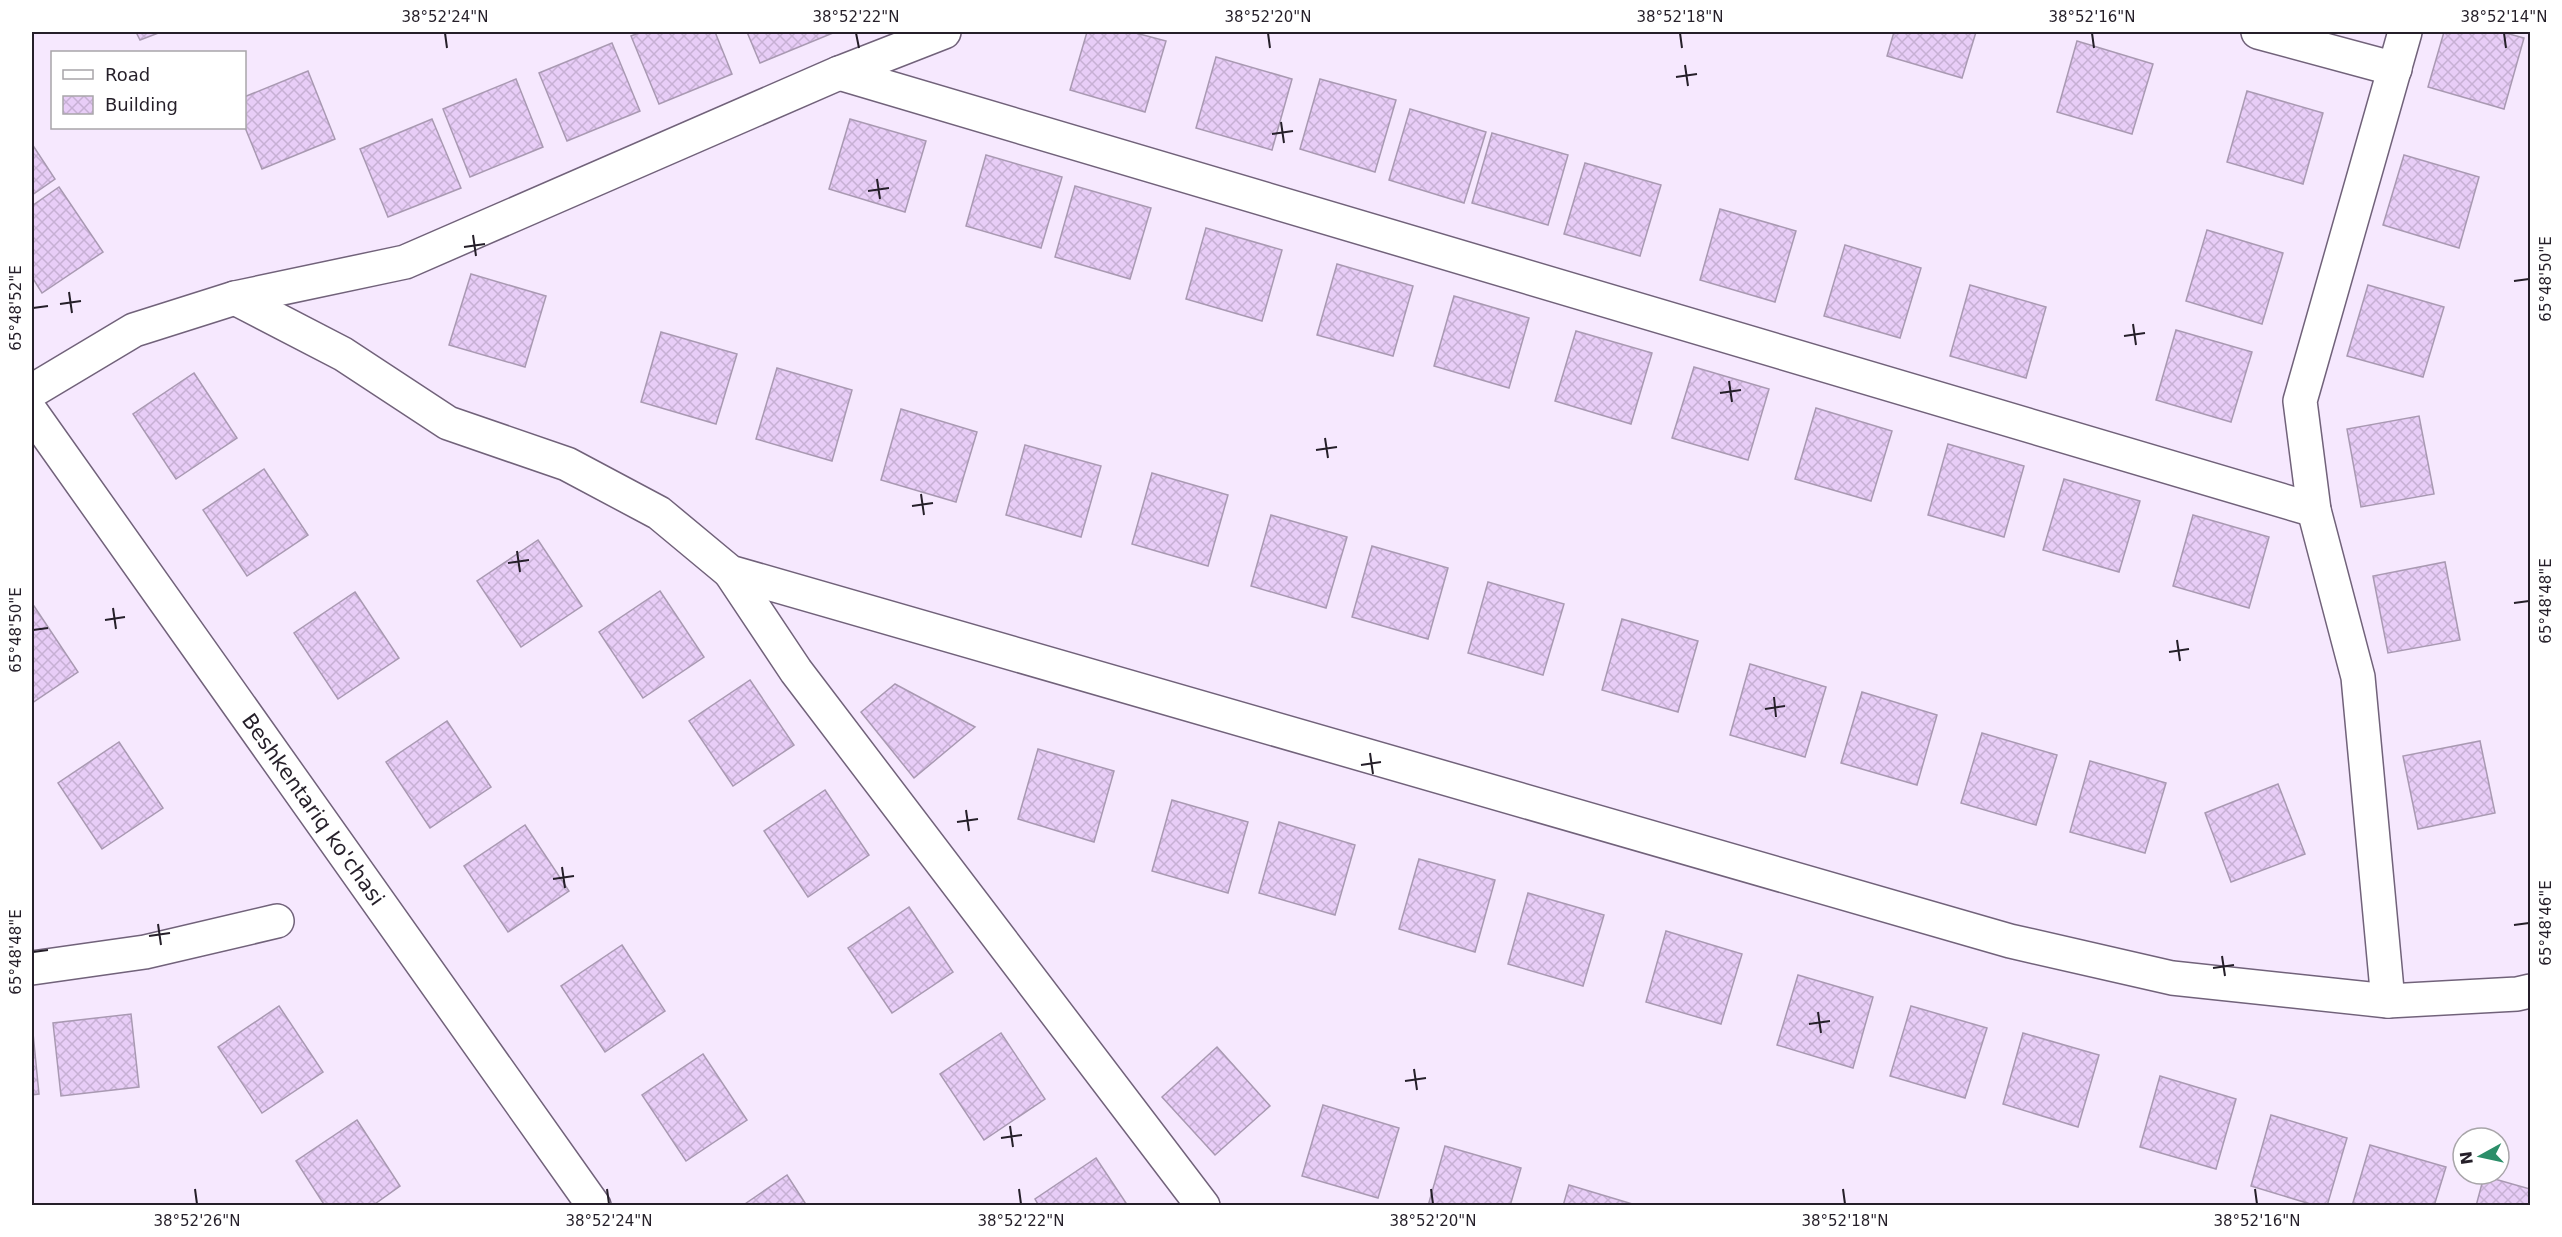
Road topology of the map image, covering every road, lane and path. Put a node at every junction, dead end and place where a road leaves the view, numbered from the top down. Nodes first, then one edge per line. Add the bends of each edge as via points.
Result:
1 (944, 32) edge
2 (2258, 32) edge
3 (2405, 32) edge
4 (2395, 69) junction
5 (839, 73) junction
6 (235, 298) junction
7 (32, 391) edge
8 (32, 413) edge
9 (2314, 510) junction
10 (730, 573) junction
11 (277, 921) dead end
12 (32, 968) edge
13 (2530, 991) edge
14 (2388, 1001) junction
15 (1205, 1205) edge
16 (594, 1206) edge

1 - 5 street
2 - 4 street
3 - 4 street
4 - 9 street via 2300,401
5 - 6 street via 405,262
5 - 9 street
6 - 7 street via 134,330
6 - 10 street via 343,354 448,423 567,464 659,513
8 - 16 street, Beshkentariq ko'chasi
9 - 14 street via 2358,677
10 - 14 street via 2010,941 2172,978
10 - 15 street via 796,671
11 - 12 street via 145,952
13 - 14 street

